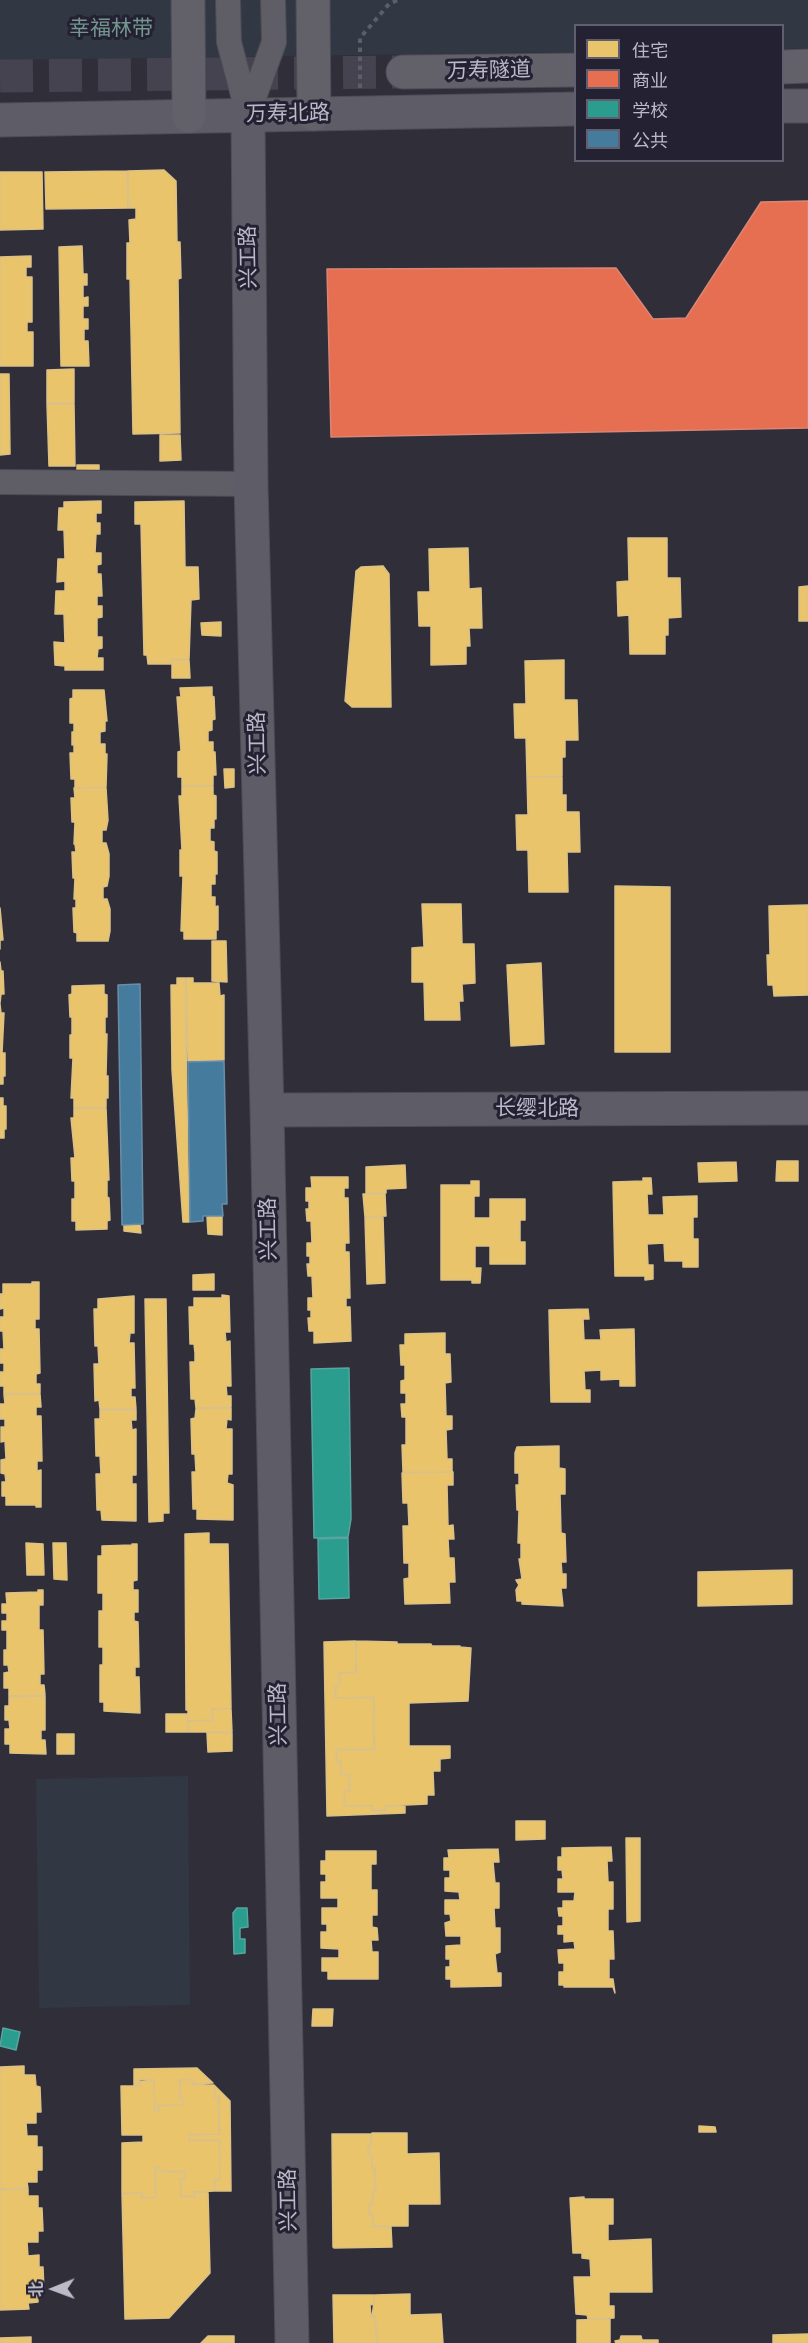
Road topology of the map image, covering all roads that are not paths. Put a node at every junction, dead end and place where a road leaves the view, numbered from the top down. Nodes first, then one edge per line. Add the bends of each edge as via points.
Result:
1 (188, 0) edge
2 (228, 0) edge
3 (273, 0) edge
4 (313, 0) edge
5 (808, 66) edge
6 (784, 67) edge
7 (574, 69) edge
8 (403, 72) tunnel mouth
9 (808, 105) edge
10 (784, 106) edge
11 (574, 109) edge
12 (248, 114) junction
13 (314, 114) junction
14 (189, 116) junction
15 (0, 120) edge
16 (0, 482) edge
17 (251, 484) junction
18 (808, 1108) edge
19 (267, 1110) junction
20 (292, 2343) edge

1 - 14 main road
2 - 12 street, 兴工路 via 229,42
3 - 12 street, 兴工路 via 273,42
4 - 13 main road
5 - 6 main road
7 - 8 main road, 万寿隧道
9 - 10 street
11 - 13 street, 万寿北路
12 - 13 street, 万寿北路
12 - 14 street, 万寿北路
12 - 17 street, 兴工路
14 - 15 street, 万寿北路
16 - 17 street
17 - 19 street, 兴工路
18 - 19 street, 长缨北路
19 - 20 street, 兴工路

